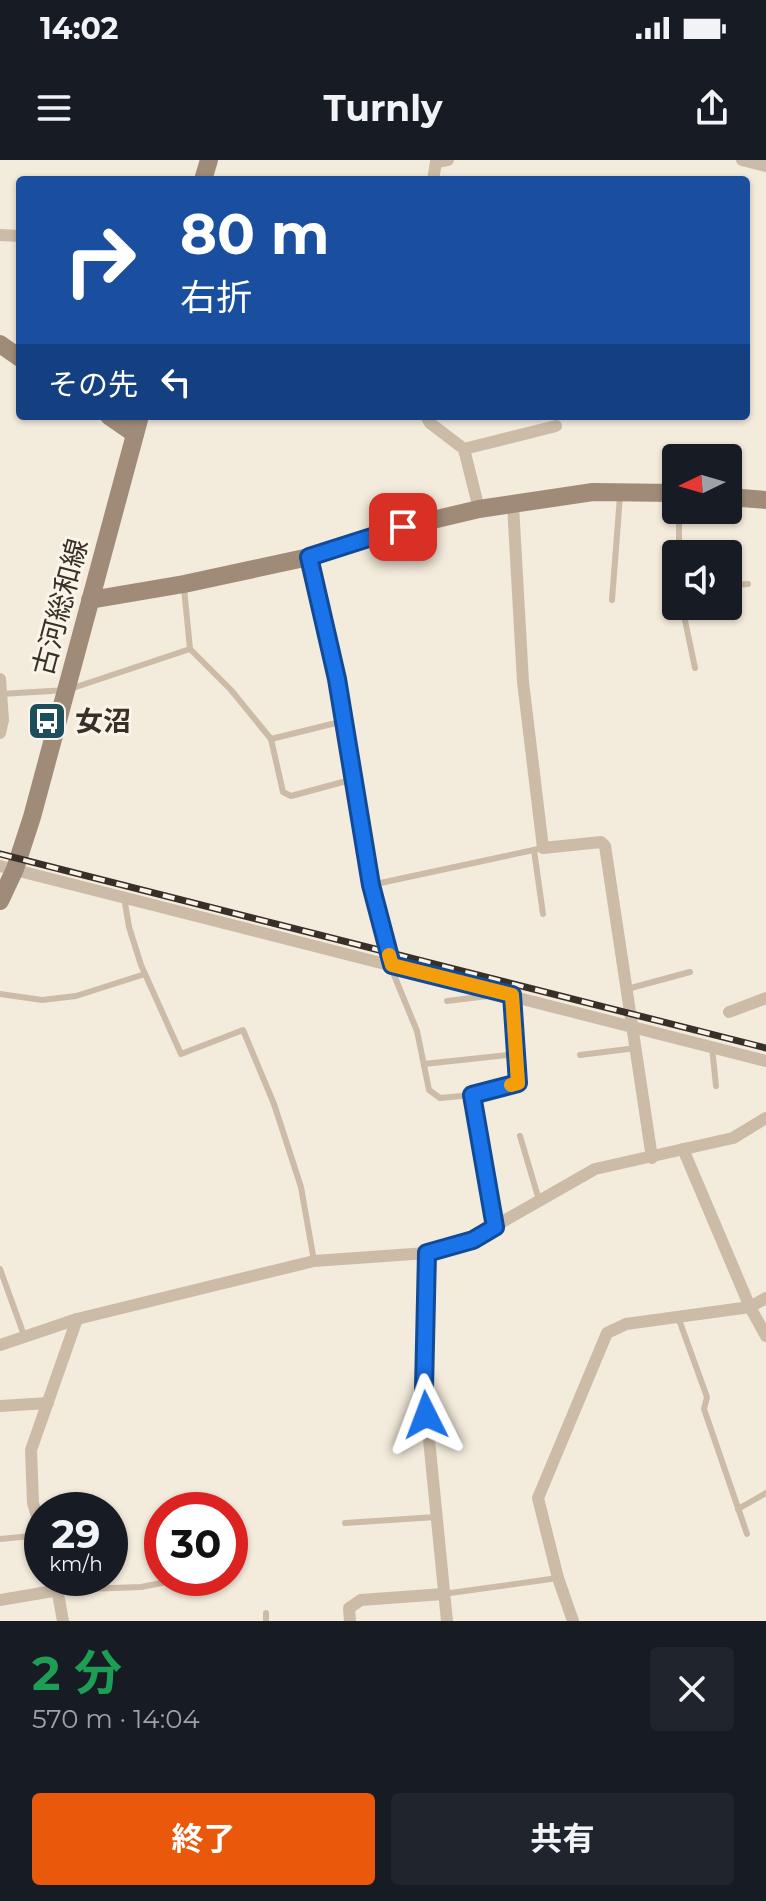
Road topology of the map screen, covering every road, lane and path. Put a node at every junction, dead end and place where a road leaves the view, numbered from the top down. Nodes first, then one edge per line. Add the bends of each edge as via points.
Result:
1 (448, 160) edge
2 (742, 160) edge
3 (766, 166) edge
4 (434, 176) edge
5 (428, 420) edge
6 (138, 425) edge
7 (556, 426) dead end
8 (464, 449) junction
9 (620, 492) junction
10 (662, 493) edge
11 (742, 498) edge
12 (766, 500) edge
13 (513, 505) junction
14 (479, 509) junction
15 (309, 557) junction
16 (184, 584) junction
17 (742, 584) edge
18 (748, 584) dead end
19 (90, 600) junction
20 (612, 600) dead end
21 (685, 620) edge
22 (190, 649) junction
23 (695, 668) dead end
24 (0, 679) edge
25 (67, 690) junction
26 (1, 694) edge
27 (344, 721) junction
28 (0, 733) edge
29 (271, 739) junction
30 (354, 779) junction
31 (538, 849) junction
32 (7, 868) edge
33 (371, 885) junction
34 (124, 897) junction
35 (0, 901) edge
36 (543, 914) dead end
37 (393, 970) junction
38 (690, 972) dead end
39 (145, 974) junction
40 (627, 989) junction
41 (0, 994) edge
42 (509, 995) junction
43 (766, 998) edge
44 (447, 1001) dead end
45 (729, 1012) dead end
46 (633, 1027) junction
47 (712, 1047) junction
48 (636, 1048) junction
49 (516, 1054) junction
50 (580, 1055) dead end
51 (766, 1061) edge
52 (424, 1064) junction
53 (716, 1086) dead end
54 (472, 1095) junction
55 (766, 1118) edge
56 (520, 1136) dead end
57 (683, 1149) junction
58 (652, 1158) junction
59 (539, 1200) junction
60 (495, 1227) junction
61 (427, 1253) junction
62 (314, 1261) junction
63 (0, 1269) edge
64 (766, 1298) edge
65 (750, 1307) junction
66 (678, 1317) junction
67 (77, 1319) junction
68 (766, 1336) edge
69 (25, 1338) junction
70 (0, 1345) edge
71 (48, 1403) junction
72 (0, 1406) edge
73 (33, 1492) edge
74 (766, 1493) edge
75 (738, 1509) junction
76 (436, 1517) junction
77 (345, 1523) dead end
78 (747, 1534) dead end
79 (24, 1536) edge
80 (0, 1539) edge
81 (558, 1578) junction
82 (24, 1593) edge
83 (443, 1594) junction
84 (59, 1596) edge
85 (0, 1600) edge
86 (63, 1621) edge
87 (350, 1621) edge
88 (447, 1621) edge
89 (573, 1621) edge

1 - 4 street via 436,162
2 - 3 street
5 - 8 street
6 - 19 street, 古河総和線
7 - 8 street
8 - 14 street
9 - 10 street
9 - 13 street
9 - 20 lane
11 - 12 street
13 - 14 street
13 - 31 street
14 - 15 street
15 - 16 street
15 - 27 lane
16 - 19 street
16 - 22 lane
17 - 18 lane
19 - 25 street, 古河総和線
21 - 23 lane
22 - 25 lane
22 - 29 lane
24 - 26 street
25 - 26 lane
25 - 32 street, 古河総和線
26 - 28 street
27 - 29 lane
27 - 30 lane
29 - 30 lane via 283,792 291,796
30 - 33 lane
31 - 33 lane
31 - 36 lane
31 - 40 street via 601,842 605,846
32 - 34 street
32 - 35 street, 古河総和線
33 - 37 lane
34 - 37 street
34 - 39 lane
37 - 42 street
37 - 52 lane
38 - 40 lane
39 - 41 lane via 76,996 42,1000
39 - 62 lane via 181,1054 243,1030 301,1187
40 - 46 street
42 - 44 lane
42 - 46 street
42 - 49 lane
43 - 45 street
46 - 47 street
46 - 48 street
47 - 51 street
47 - 53 lane
48 - 50 lane
48 - 58 street
49 - 52 lane
49 - 54 lane via 518,1083
52 - 54 lane via 429,1090 440,1098
54 - 60 lane
55 - 57 street via 733,1138
56 - 59 lane
57 - 58 street
57 - 65 street
58 - 59 street via 595,1169
59 - 60 street
60 - 61 street via 473,1240
61 - 62 street
61 - 76 street via 424,1389
62 - 67 street
63 - 69 lane
64 - 65 street
65 - 66 street
65 - 68 street
66 - 75 lane
66 - 81 street via 626,1324 607,1333 538,1498
67 - 69 street
67 - 71 street
69 - 70 street
71 - 72 street
71 - 73 street via 31,1450
74 - 75 lane
75 - 78 lane
76 - 77 lane
76 - 83 street
79 - 80 lane
81 - 83 lane
81 - 89 street
82 - 85 street
83 - 87 street via 361,1600 349,1608
83 - 88 street
84 - 86 street

